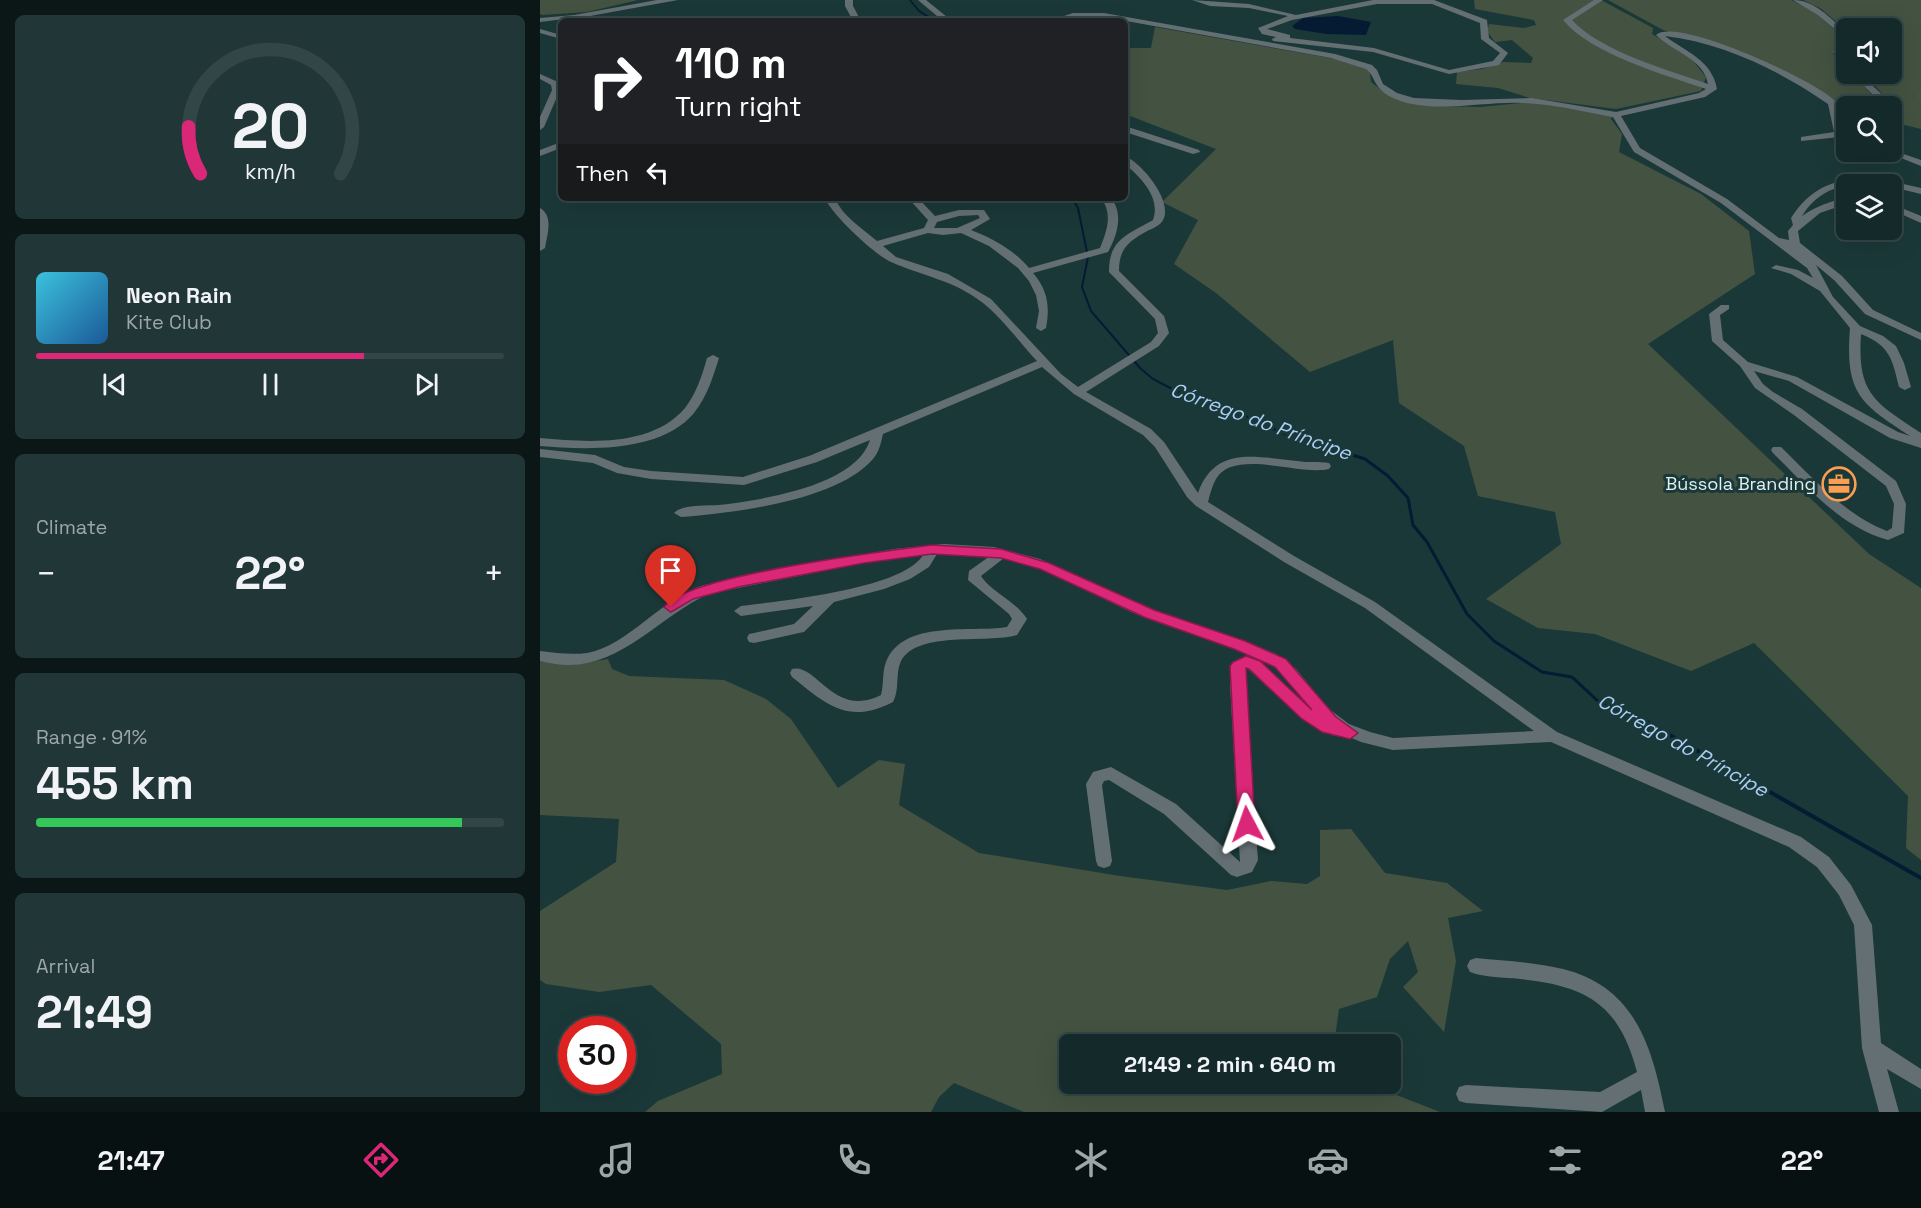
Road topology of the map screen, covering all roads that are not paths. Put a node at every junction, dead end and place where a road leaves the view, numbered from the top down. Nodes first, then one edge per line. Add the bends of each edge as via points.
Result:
1 (674, 0) edge
2 (849, 0) edge
3 (922, 0) edge
4 (1196, 0) edge
5 (1383, 0) edge
6 (1599, 0) edge
7 (1797, 0) edge
8 (1374, 2) junction
9 (1294, 16) junction
10 (566, 18) edge
11 (855, 18) edge
12 (944, 18) edge
13 (1063, 18) edge
14 (1121, 18) edge
15 (558, 19) edge
16 (1128, 19) edge
17 (540, 21) edge
18 (558, 26) edge
19 (1836, 28) edge
20 (540, 31) edge
21 (558, 36) edge
22 (1220, 36) junction
23 (1301, 40) junction
24 (540, 76) edge
25 (1866, 84) edge
26 (1713, 89) junction
27 (1879, 96) edge
28 (540, 100) edge
29 (551, 102) junction
30 (1836, 111) edge
31 (1836, 111) edge
32 (1616, 116) junction
33 (540, 127) edge
34 (1836, 128) edge
35 (1128, 130) edge
36 (1836, 132) edge
37 (1804, 139) dead end
38 (558, 146) edge
39 (1196, 152) dead end
40 (540, 153) edge
41 (1902, 156) edge
42 (1128, 163) edge
43 (1921, 163) edge
44 (1921, 190) edge
45 (831, 201) edge
46 (915, 201) edge
47 (1110, 201) edge
48 (1836, 204) edge
49 (540, 211) edge
50 (1902, 211) edge
51 (1921, 220) edge
52 (1797, 224) junction
53 (931, 225) junction
54 (961, 230) junction
55 (1776, 240) junction
56 (1795, 244) junction
57 (875, 245) junction
58 (540, 248) edge
59 (1776, 268) dead end
60 (1028, 271) junction
61 (1824, 289) junction
62 (1725, 307) dead end
63 (1041, 328) dead end
64 (1856, 328) junction
65 (1921, 337) edge
66 (714, 358) dead end
67 (1044, 362) junction
68 (1744, 364) junction
69 (1905, 387) dead end
70 (1078, 392) junction
71 (878, 431) junction
72 (1921, 438) edge
73 (540, 442) edge
74 (1921, 444) edge
75 (1777, 450) dead end
76 (540, 453) edge
77 (1325, 466) dead end
78 (1201, 503) junction
79 (681, 513) dead end
80 (932, 550) junction
81 (1001, 554) junction
82 (829, 598) junction
83 (741, 611) dead end
84 (754, 638) dead end
85 (540, 656) edge
86 (797, 673) dead end
87 (1350, 733) junction
88 (1552, 736) junction
89 (1104, 861) dead end
90 (1476, 966) dead end
91 (1872, 1048) junction
92 (1648, 1076) junction
93 (1921, 1080) edge
94 (1466, 1094) dead end
95 (1597, 1107) edge
96 (1655, 1112) edge
97 (1889, 1112) edge

1 - 10 street
2 - 11 street
3 - 12 street
4 - 9 street
5 - 8 street
6 - 26 street via 1567,20 1572,29 1618,52
7 - 19 street via 1821,13
8 - 9 street
8 - 23 street via 1433,2 1481,20 1485,39 1504,53 1496,63 1449,72 1386,53
9 - 23 street via 1262,30
13 - 14 street via 1104,15
15 - 17 street
16 - 22 street
17 - 18 street
20 - 21 street
22 - 23 street
22 - 32 street via 1361,63 1373,70 1379,85 1425,103 1520,100
24 - 29 street via 555,84
25 - 27 street
26 - 30 street via 1698,62 1660,35 1669,33 1717,46 1756,62 1816,92
26 - 32 street
28 - 29 street
29 - 33 street
31 - 34 street
32 - 55 street via 1637,150 1724,201
35 - 39 street
36 - 37 street
38 - 40 street
41 - 43 street
42 - 70 street via 1158,198 1160,216 1157,222 1120,243 1113,255 1114,272 1160,318 1164,326 1162,340
44 - 52 street via 1877,182 1826,188 1806,201 1796,218
45 - 57 street
46 - 53 street
47 - 60 street via 1114,212 1104,250
48 - 52 street
49 - 58 street via 544,222
50 - 51 street
52 - 56 street via 1793,231
53 - 54 street via 941,233
53 - 54 street via 972,211 985,215 980,224
53 - 57 street
54 - 60 street via 990,242
55 - 56 street
55 - 61 street via 1811,266
56 - 65 street via 1838,278 1869,312
57 - 67 street via 892,259 944,276 987,301
59 - 61 street via 1794,272
60 - 63 street via 1040,290 1045,320
61 - 64 street
62 - 68 street via 1714,314 1719,341
64 - 69 street via 1881,338 1895,350
64 - 72 street via 1853,369 1860,391
66 - 73 street via 704,388 685,415 656,433 590,444
67 - 70 street
67 - 71 street
68 - 74 street via 1793,379 1894,435
68 - 75 street via 1759,386 1892,484 1900,504 1899,530 1888,536 1878,533 1842,511
70 - 78 street via 1147,432
71 - 76 street via 813,459 744,481 651,475 621,470 595,459
71 - 79 street via 868,457 825,483 741,508
77 - 78 street via 1311,468 1261,460 1221,466 1212,475
78 - 88 street via 1370,605
80 - 81 street
80 - 82 street via 927,564 916,572
80 - 85 street via 704,590 688,596 642,632 603,655 573,660
81 - 86 street via 974,574 975,580 1020,619 1012,631 999,635 933,636 916,641 896,655 888,698 864,706 837,704
81 - 87 street via 1044,566 1149,614 1270,657 1290,672 1330,721
82 - 83 street
82 - 84 street via 799,628
87 - 88 street via 1393,744
87 - 89 street via 1327,728 1307,715 1255,665 1246,662 1238,666 1250,860 1246,867 1237,870 1170,809 1111,773 1099,776 1094,784
88 - 91 street via 1795,842 1823,862 1845,890 1863,925
90 - 92 street via 1565,978 1599,992 1617,1009 1638,1042
91 - 93 street
91 - 97 street
92 - 95 street
92 - 96 street
94 - 95 street

